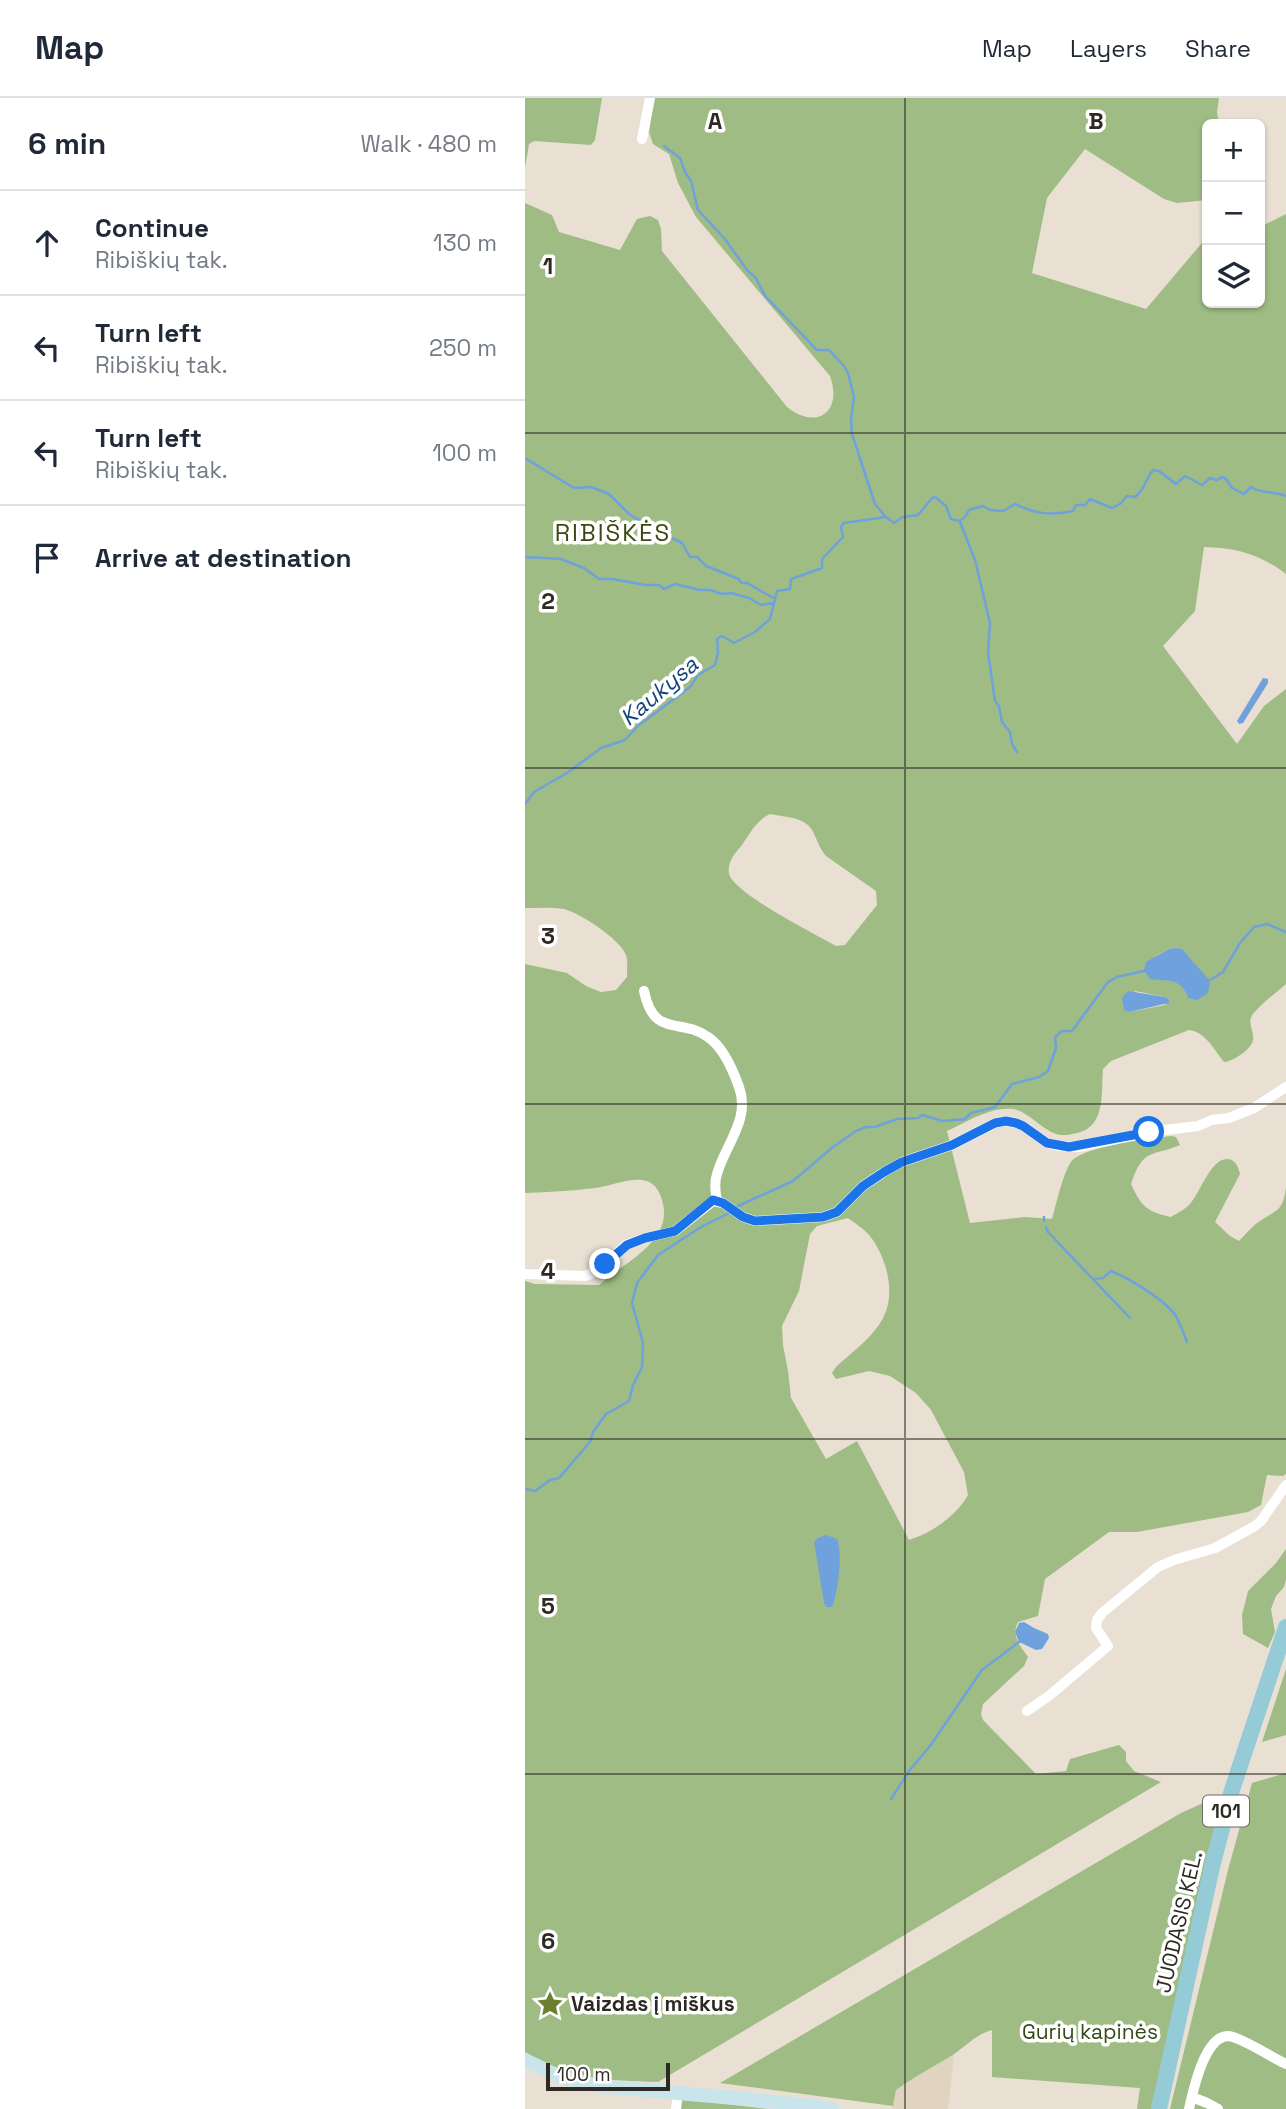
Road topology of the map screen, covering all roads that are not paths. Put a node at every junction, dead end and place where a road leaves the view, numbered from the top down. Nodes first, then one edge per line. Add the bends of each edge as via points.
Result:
1 (650, 98) edge
2 (642, 139) dead end
3 (644, 991) dead end
4 (1286, 1087) edge
5 (717, 1200) junction
6 (525, 1274) edge
7 (1286, 1485) edge
8 (1286, 1627) edge
9 (1027, 1711) dead end
10 (525, 2060) edge
11 (1286, 2064) edge
12 (678, 2093) junction
13 (1192, 2097) junction
14 (765, 2105) edge
15 (676, 2109) edge
16 (832, 2109) edge
17 (1159, 2109) edge
18 (1189, 2109) edge
19 (1218, 2109) edge

1 - 2 street
3 - 5 street via 646,1003 663,1023 706,1035 715,1043 739,1087 741,1115 716,1175
4 - 5 street via 1229,1118 1078,1147 1047,1143 1016,1123 995,1123 893,1167 863,1186 837,1212 823,1217 755,1221
5 - 6 street via 675,1231 627,1245 585,1276
7 - 9 street via 1255,1526 1215,1548 1158,1567 1102,1613 1096,1628 1108,1646
8 - 17 main road, JUODASIS KEL. / 101 via 1232,1790
10 - 12 street via 576,2081
11 - 13 street via 1232,2037 1221,2037 1210,2048
12 - 14 street
12 - 15 street
13 - 18 street
13 - 19 street
14 - 16 street

